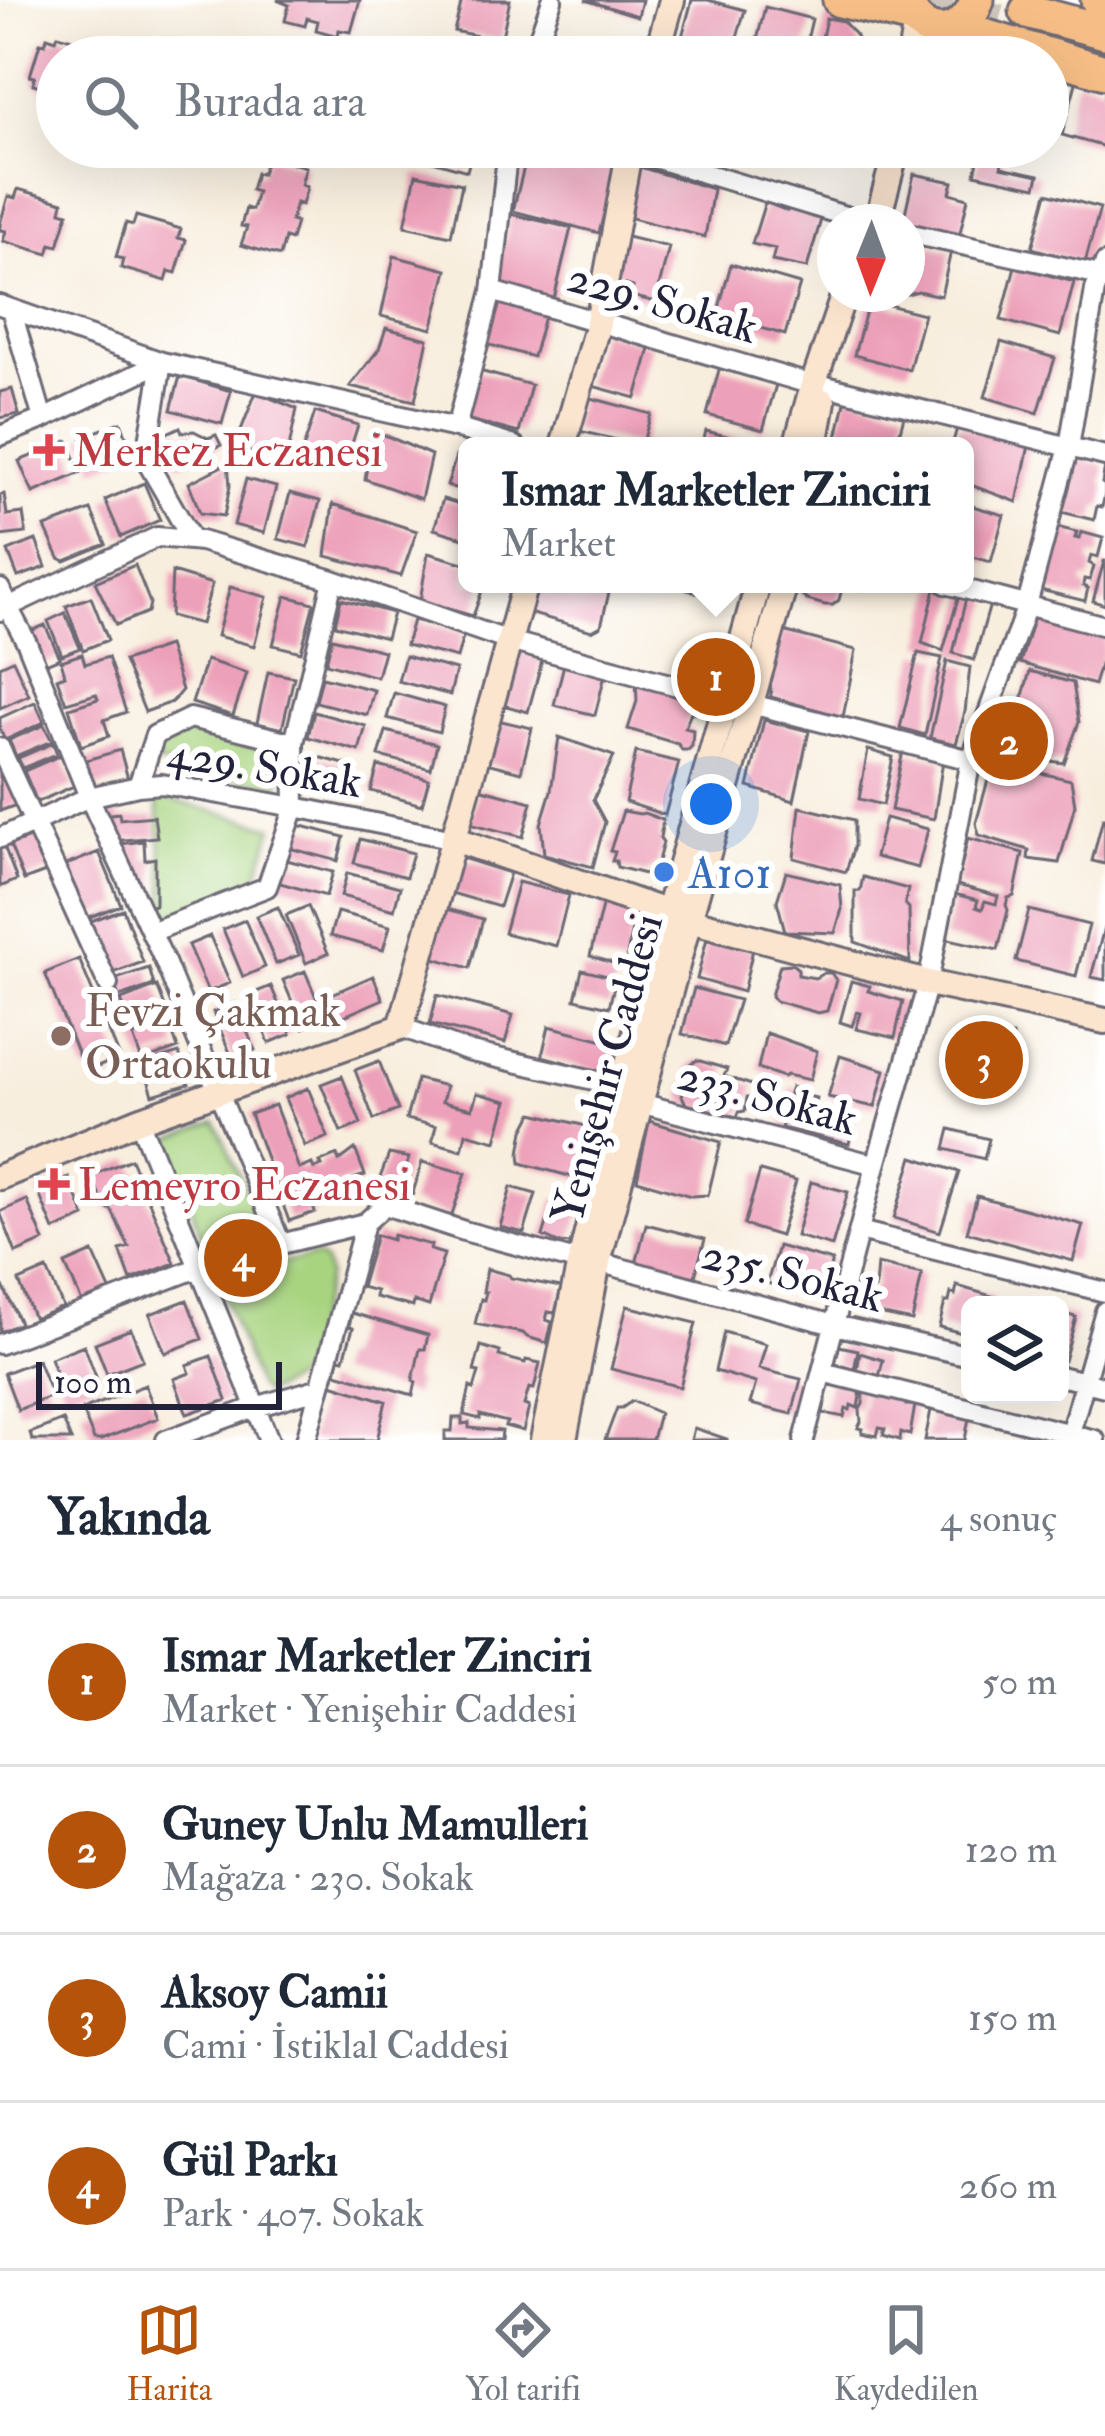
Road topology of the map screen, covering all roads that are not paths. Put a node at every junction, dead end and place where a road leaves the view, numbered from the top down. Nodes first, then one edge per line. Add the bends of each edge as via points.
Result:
1 (552, 0) edge
2 (672, 0) edge
3 (850, 1) edge
4 (911, 13) edge
5 (961, 19) edge
6 (1020, 21) edge
7 (1105, 32) edge
8 (539, 36) edge
9 (662, 36) edge
10 (1066, 36) edge
11 (1069, 37) edge
12 (1105, 49) edge
13 (1069, 50) edge
14 (1105, 72) edge
15 (506, 168) edge
16 (623, 168) edge
17 (692, 168) edge
18 (887, 168) edge
19 (876, 204) edge
20 (817, 206) edge
21 (925, 236) edge
22 (1104, 271) edge
23 (492, 291) junction
24 (6, 307) edge
25 (839, 312) edge
26 (848, 312) edge
27 (598, 323) junction
28 (162, 362) junction
29 (819, 386) junction
30 (43, 419) junction
31 (456, 428) junction
32 (0, 436) edge
33 (486, 437) edge
34 (566, 437) edge
35 (799, 437) edge
36 (816, 437) edge
37 (1069, 447) junction
38 (1105, 456) edge
39 (192, 541) junction
40 (333, 580) junction
41 (974, 591) edge
42 (522, 593) edge
43 (756, 593) edge
44 (781, 593) edge
45 (3, 602) edge
46 (1027, 605) junction
47 (1105, 626) edge
48 (509, 641) junction
49 (738, 702) junction
50 (294, 743) junction
51 (0, 748) edge
52 (971, 760) junction
53 (138, 786) junction
54 (89, 797) junction
55 (295, 806) junction
56 (34, 820) junction
57 (0, 838) edge
58 (454, 838) junction
59 (679, 915) junction
60 (151, 932) junction
61 (928, 983) junction
62 (107, 984) dead end
63 (1105, 1021) edge
64 (401, 1027) junction
65 (218, 1093) junction
66 (632, 1095) junction
67 (139, 1120) junction
68 (876, 1165) junction
69 (0, 1177) edge
70 (365, 1223) junction
71 (859, 1231) junction
72 (589, 1262) junction
73 (200, 1268) junction
74 (1105, 1292) edge
75 (1105, 1311) edge
76 (834, 1325) junction
77 (0, 1344) edge
78 (961, 1354) edge
79 (822, 1372) junction
80 (1069, 1378) edge
81 (1085, 1382) junction
82 (1105, 1387) edge
83 (320, 1388) junction
84 (256, 1407) junction
85 (1069, 1437) edge
86 (166, 1440) edge
87 (269, 1440) edge
88 (306, 1440) edge
89 (543, 1440) edge
90 (564, 1440) edge
91 (804, 1440) edge
92 (1095, 1440) edge

1 - 8 street
2 - 9 street
3 - 4 highway
4 - 5 highway via 932,30
5 - 6 highway
6 - 7 highway
6 - 10 highway
11 - 12 highway
13 - 14 highway
15 - 23 street
16 - 27 street
17 - 20 street
18 - 19 street
21 - 22 street
22 - 37 street
23 - 27 street, 229. Sokak
23 - 31 street
24 - 28 street
24 - 30 street
25 - 29 street
26 - 29 street
27 - 29 street, 229. Sokak
27 - 34 street
28 - 30 street
28 - 31 street
28 - 39 street via 146,460
29 - 35 street
29 - 36 street
29 - 37 street, 229. Sokak
30 - 32 street
31 - 33 street
37 - 38 street, 229. Sokak
37 - 46 street
39 - 40 street
39 - 45 street via 157,537
40 - 48 street
40 - 50 street
41 - 46 street
42 - 48 street
43 - 49 street, Yenişehir Caddesi
44 - 49 street, Yenişehir Caddesi
45 - 54 street
46 - 47 street
46 - 52 street
48 - 49 street
48 - 58 street
49 - 52 street
49 - 59 street, Yenişehir Caddesi
50 - 53 street via 190,718 155,735
50 - 55 street
51 - 56 street
52 - 61 street
53 - 54 street, 429. Sokak
53 - 55 street, 429. Sokak
54 - 56 street, 429. Sokak
54 - 60 street
55 - 58 street, 429. Sokak
55 - 60 street via 267,887
56 - 57 street, 429. Sokak
56 - 62 street
58 - 59 street
58 - 64 street
59 - 61 street
59 - 66 street, Yenişehir Caddesi
60 - 65 street
61 - 63 street
61 - 68 street
64 - 65 street
64 - 66 street, 233. Sokak
65 - 67 street
65 - 70 street via 281,1244
66 - 68 street, 233. Sokak
66 - 72 street, Yenişehir Caddesi
67 - 69 street
67 - 73 street
68 - 71 street
70 - 72 street, 235. Sokak via 385,1205
70 - 83 street
71 - 74 street
71 - 76 street
72 - 76 street, 235. Sokak
72 - 89 street, Yenişehir Caddesi
72 - 90 street, Yenişehir Caddesi
73 - 77 street
73 - 84 street
75 - 81 street
76 - 78 street, 235. Sokak
76 - 79 street
79 - 85 street
79 - 91 street
80 - 81 street
81 - 82 street
81 - 85 street
83 - 84 street
83 - 88 street
84 - 86 street
84 - 87 street
85 - 92 street

